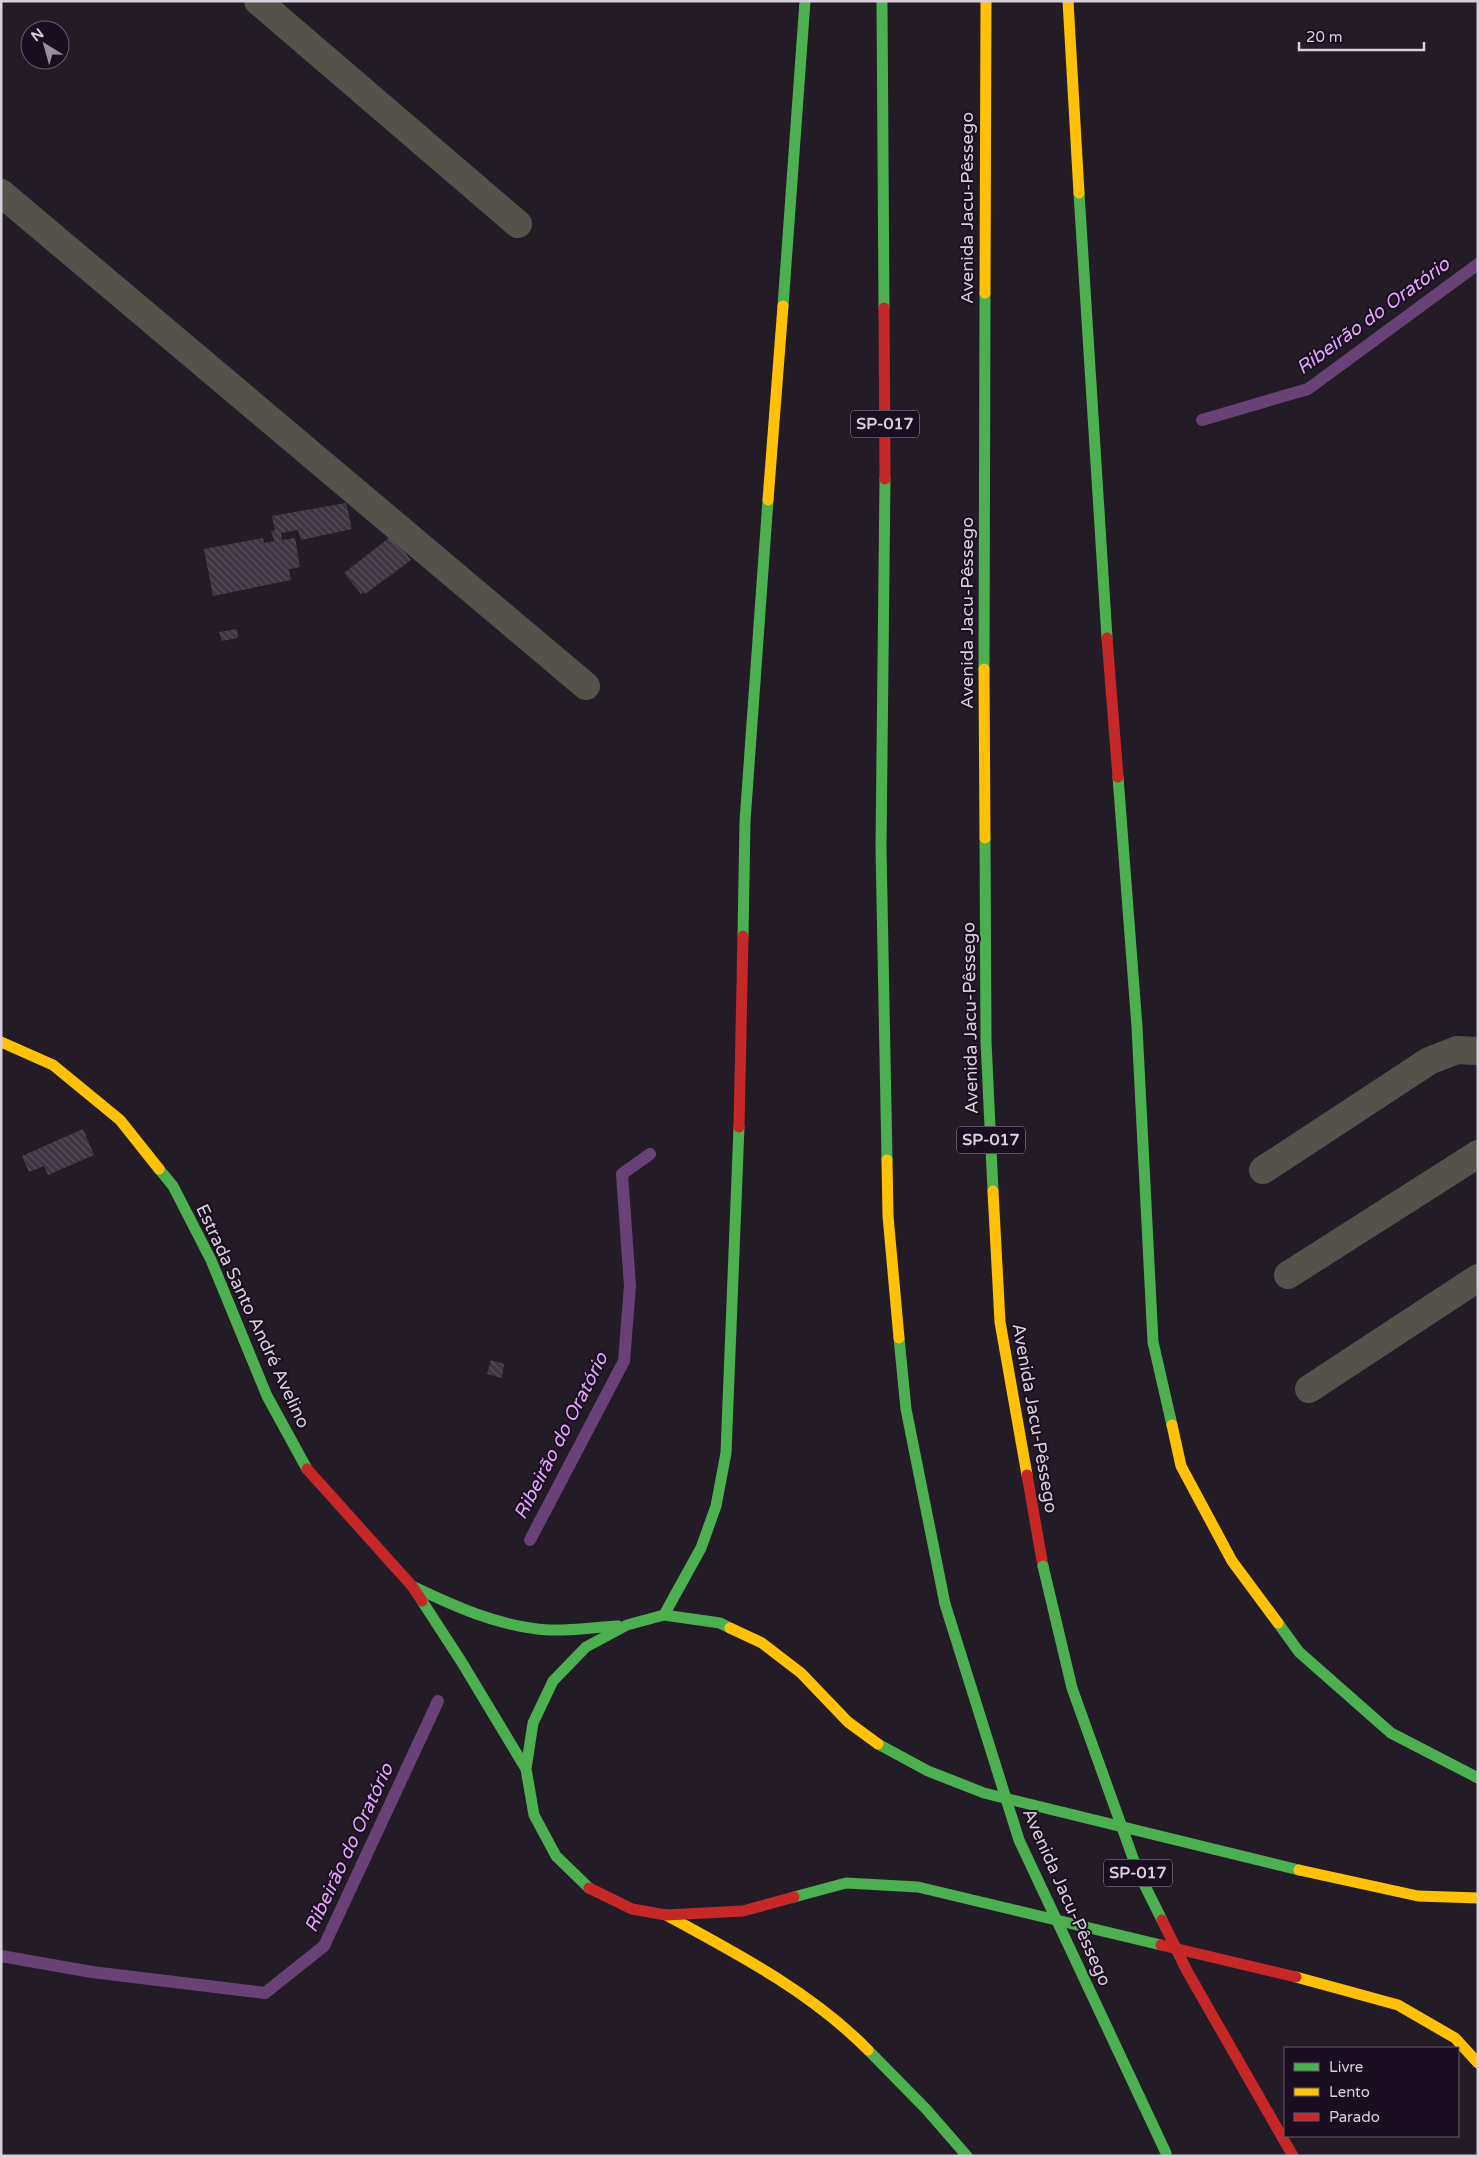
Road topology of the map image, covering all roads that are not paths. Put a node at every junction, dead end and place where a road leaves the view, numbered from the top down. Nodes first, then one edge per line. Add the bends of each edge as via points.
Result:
1 (258, 1) edge
2 (805, 1) edge
3 (882, 1) edge
4 (986, 1) edge
5 (1068, 1) edge
6 (1, 193) edge
7 (518, 224) dead end
8 (586, 686) dead end
9 (1, 1042) edge
10 (1478, 1050) edge
11 (1478, 1154) edge
12 (1263, 1170) dead end
13 (1288, 1275) dead end
14 (1478, 1278) edge
15 (1309, 1388) dead end
16 (412, 1586) junction
17 (664, 1615) junction
18 (627, 1625) junction
19 (526, 1769) junction
20 (1478, 1778) edge
21 (1478, 1898) edge
22 (666, 1915) junction
23 (1478, 2063) edge
24 (1166, 2154) edge
25 (967, 2156) edge
26 (1293, 2156) edge

1 - 7 street
2 - 17 main road via 745,821 739,1114 726,1453 716,1506 701,1548
3 - 24 main road, Avenida Jacu-Pêssego / SP-017, bridge via 886,487 881,847 888,1216 906,1409 945,1604 1019,1840
4 - 26 main road, Avenida Jacu-Pêssego / SP-017, bridge via 986,1041 1000,1322 1043,1566 1072,1688 1138,1872 1187,1971
5 - 20 main road via 1101,554 1136,1027 1153,1342 1181,1466 1232,1561 1299,1652 1391,1733
6 - 8 street
9 - 16 main road, Estrada Santo André Avelino via 54,1065 120,1120 173,1186 211,1260 267,1396 305,1467
10 - 12 street via 1457,1050 1429,1061
11 - 13 street
14 - 15 street
16 - 18 main road, Estrada Santo André Avelino via 507,1624 549,1630
16 - 19 main road, Estrada Santo André Avelino
17 - 18 main road
17 - 21 main road via 720,1623 762,1643 801,1673 848,1722 886,1749 928,1771 984,1793 1340,1880 1418,1896
18 - 19 main road via 586,1647 553,1681 533,1723
19 - 22 main road via 534,1815 556,1856 590,1889 632,1909
22 - 23 main road via 743,1911 846,1883 918,1887 1398,2005 1455,2038
22 - 25 main road via 752,1962 846,2028

